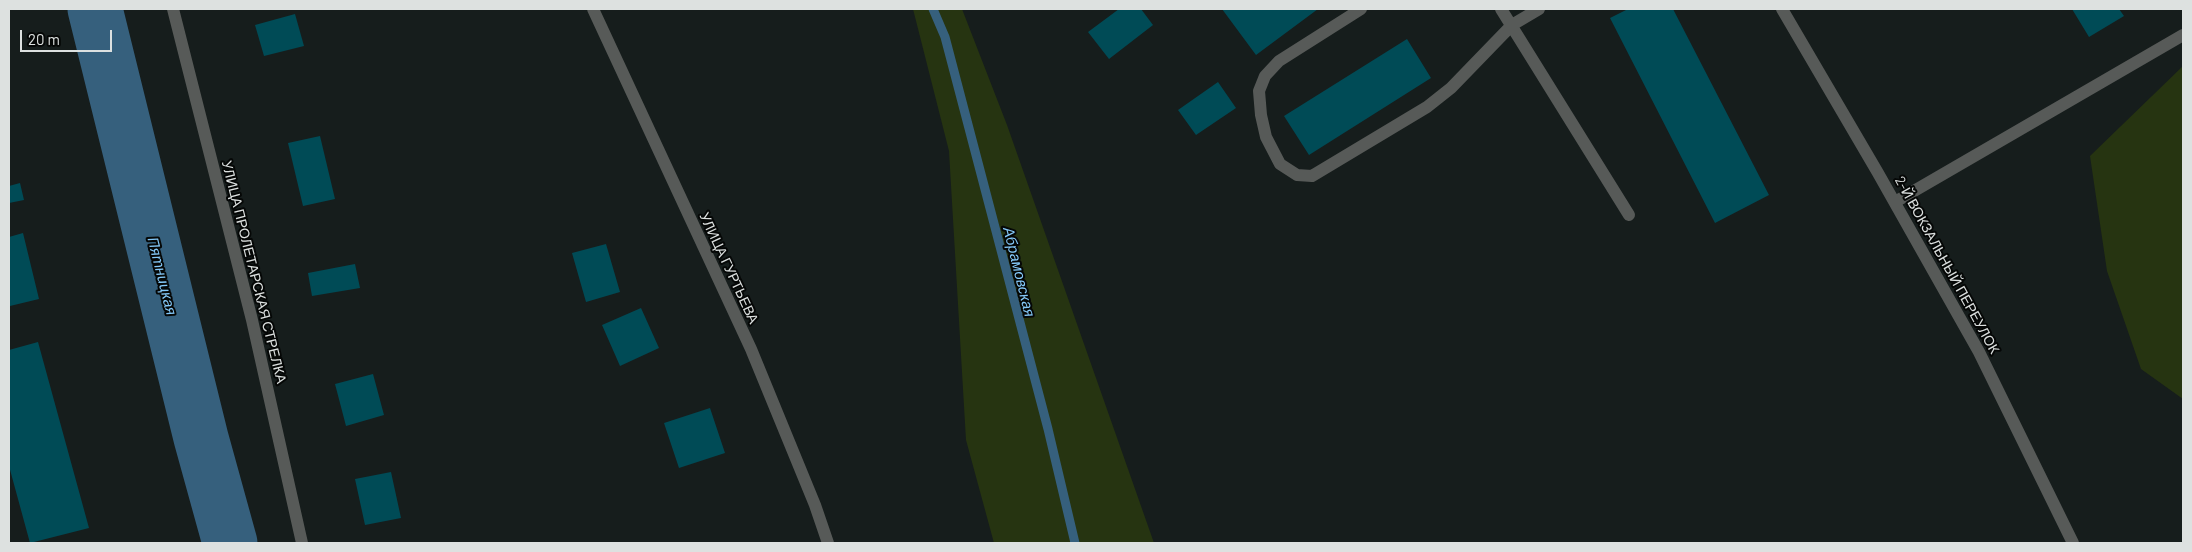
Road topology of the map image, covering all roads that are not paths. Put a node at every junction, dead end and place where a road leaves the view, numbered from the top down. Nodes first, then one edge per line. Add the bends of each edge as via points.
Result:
1 (173, 9) edge
2 (593, 9) edge
3 (1361, 9) edge
4 (1501, 9) edge
5 (1539, 9) edge
6 (1782, 9) edge
7 (1512, 25) junction
8 (2183, 35) edge
9 (1895, 202) junction
10 (1629, 215) dead end
11 (302, 543) edge
12 (828, 543) edge
13 (2073, 543) edge

1 - 11 street, УЛИЦА ПРОЛЕТАРСКАЯ СТРЕЛКА via 252,320
2 - 12 street, УЛИЦА ГУРТЬЕВА via 750,349
3 - 7 street via 1278,61 1265,76 1259,90 1266,138 1280,164 1297,175 1312,176 1427,107 1451,88
4 - 7 street
5 - 7 street
6 - 9 street, 2-Й ВОКЗАЛЬНЫЙ ПЕРЕУЛОК
7 - 10 street
8 - 9 street
9 - 13 street, 2-Й ВОКЗАЛЬНЫЙ ПЕРЕУЛОК via 1980,352

